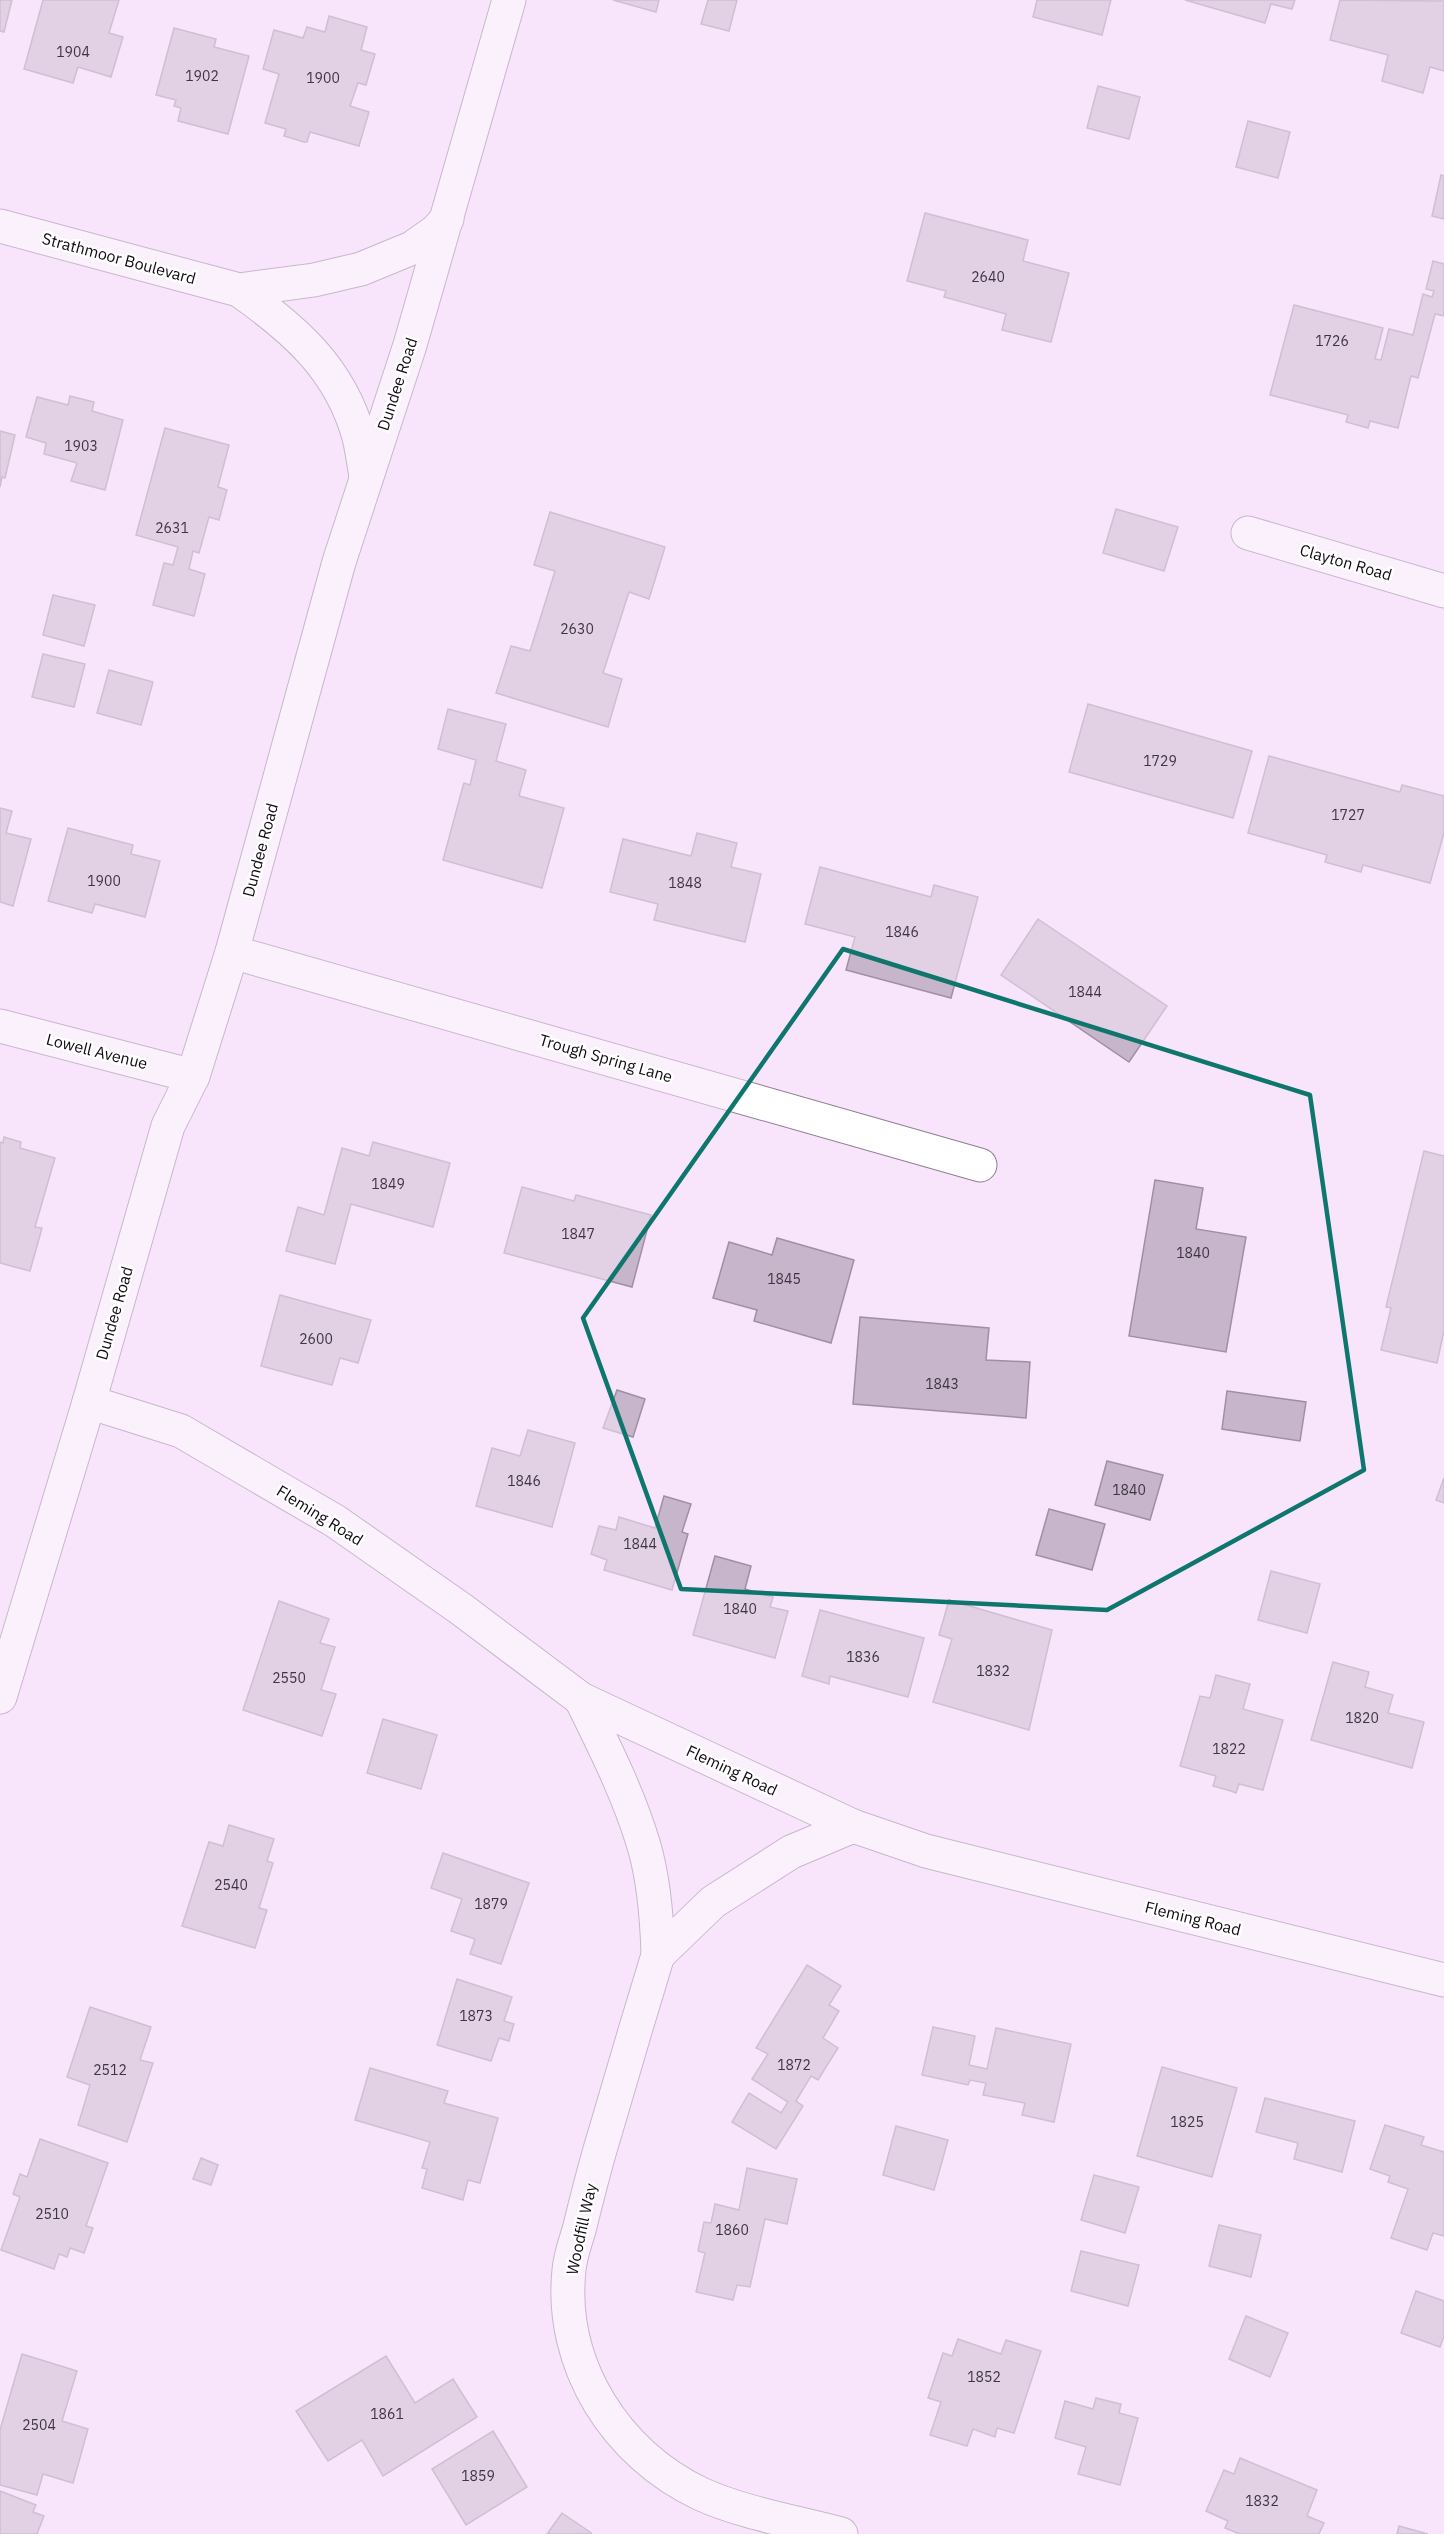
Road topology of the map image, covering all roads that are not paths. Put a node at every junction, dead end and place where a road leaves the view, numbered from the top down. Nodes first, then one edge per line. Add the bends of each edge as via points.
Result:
1 (509, 0) edge
2 (447, 219) junction
3 (0, 226) edge
4 (239, 290) junction
5 (366, 479) junction
6 (1248, 533) dead end
7 (1444, 591) edge
8 (232, 952) junction
9 (0, 1026) edge
10 (193, 1076) junction
11 (980, 1165) dead end
12 (89, 1402) junction
13 (0, 1696) edge
14 (581, 1699) junction
15 (853, 1826) junction
16 (658, 1955) junction
17 (1444, 1980) edge
18 (841, 2534) edge

1 - 2 street, Dundee Road
2 - 4 street, Strathmoor Boulevard via 412,248 361,269
2 - 5 street, Dundee Road
3 - 4 street, Strathmoor Boulevard
4 - 5 street, Strathmoor Boulevard via 302,339 322,362 354,422
5 - 8 street, Dundee Road via 339,562
6 - 7 street, Clayton Road
8 - 10 street, Dundee Road
8 - 11 street, Trough Spring Lane
9 - 10 street, Lowell Avenue
10 - 12 street, Dundee Road via 168,1125
12 - 13 street, Dundee Road
12 - 14 street, Fleming Road via 180,1431 335,1521
14 - 15 street, Fleming Road
14 - 16 street, Woodfill Way via 609,1755 644,1846 657,1919
15 - 16 street, Woodfill Way via 791,1852 713,1902
15 - 17 street, Fleming Road via 926,1851
16 - 18 street, Woodfill Way via 594,2170 569,2270 570,2322 577,2357 592,2392 612,2423 664,2473 719,2501

